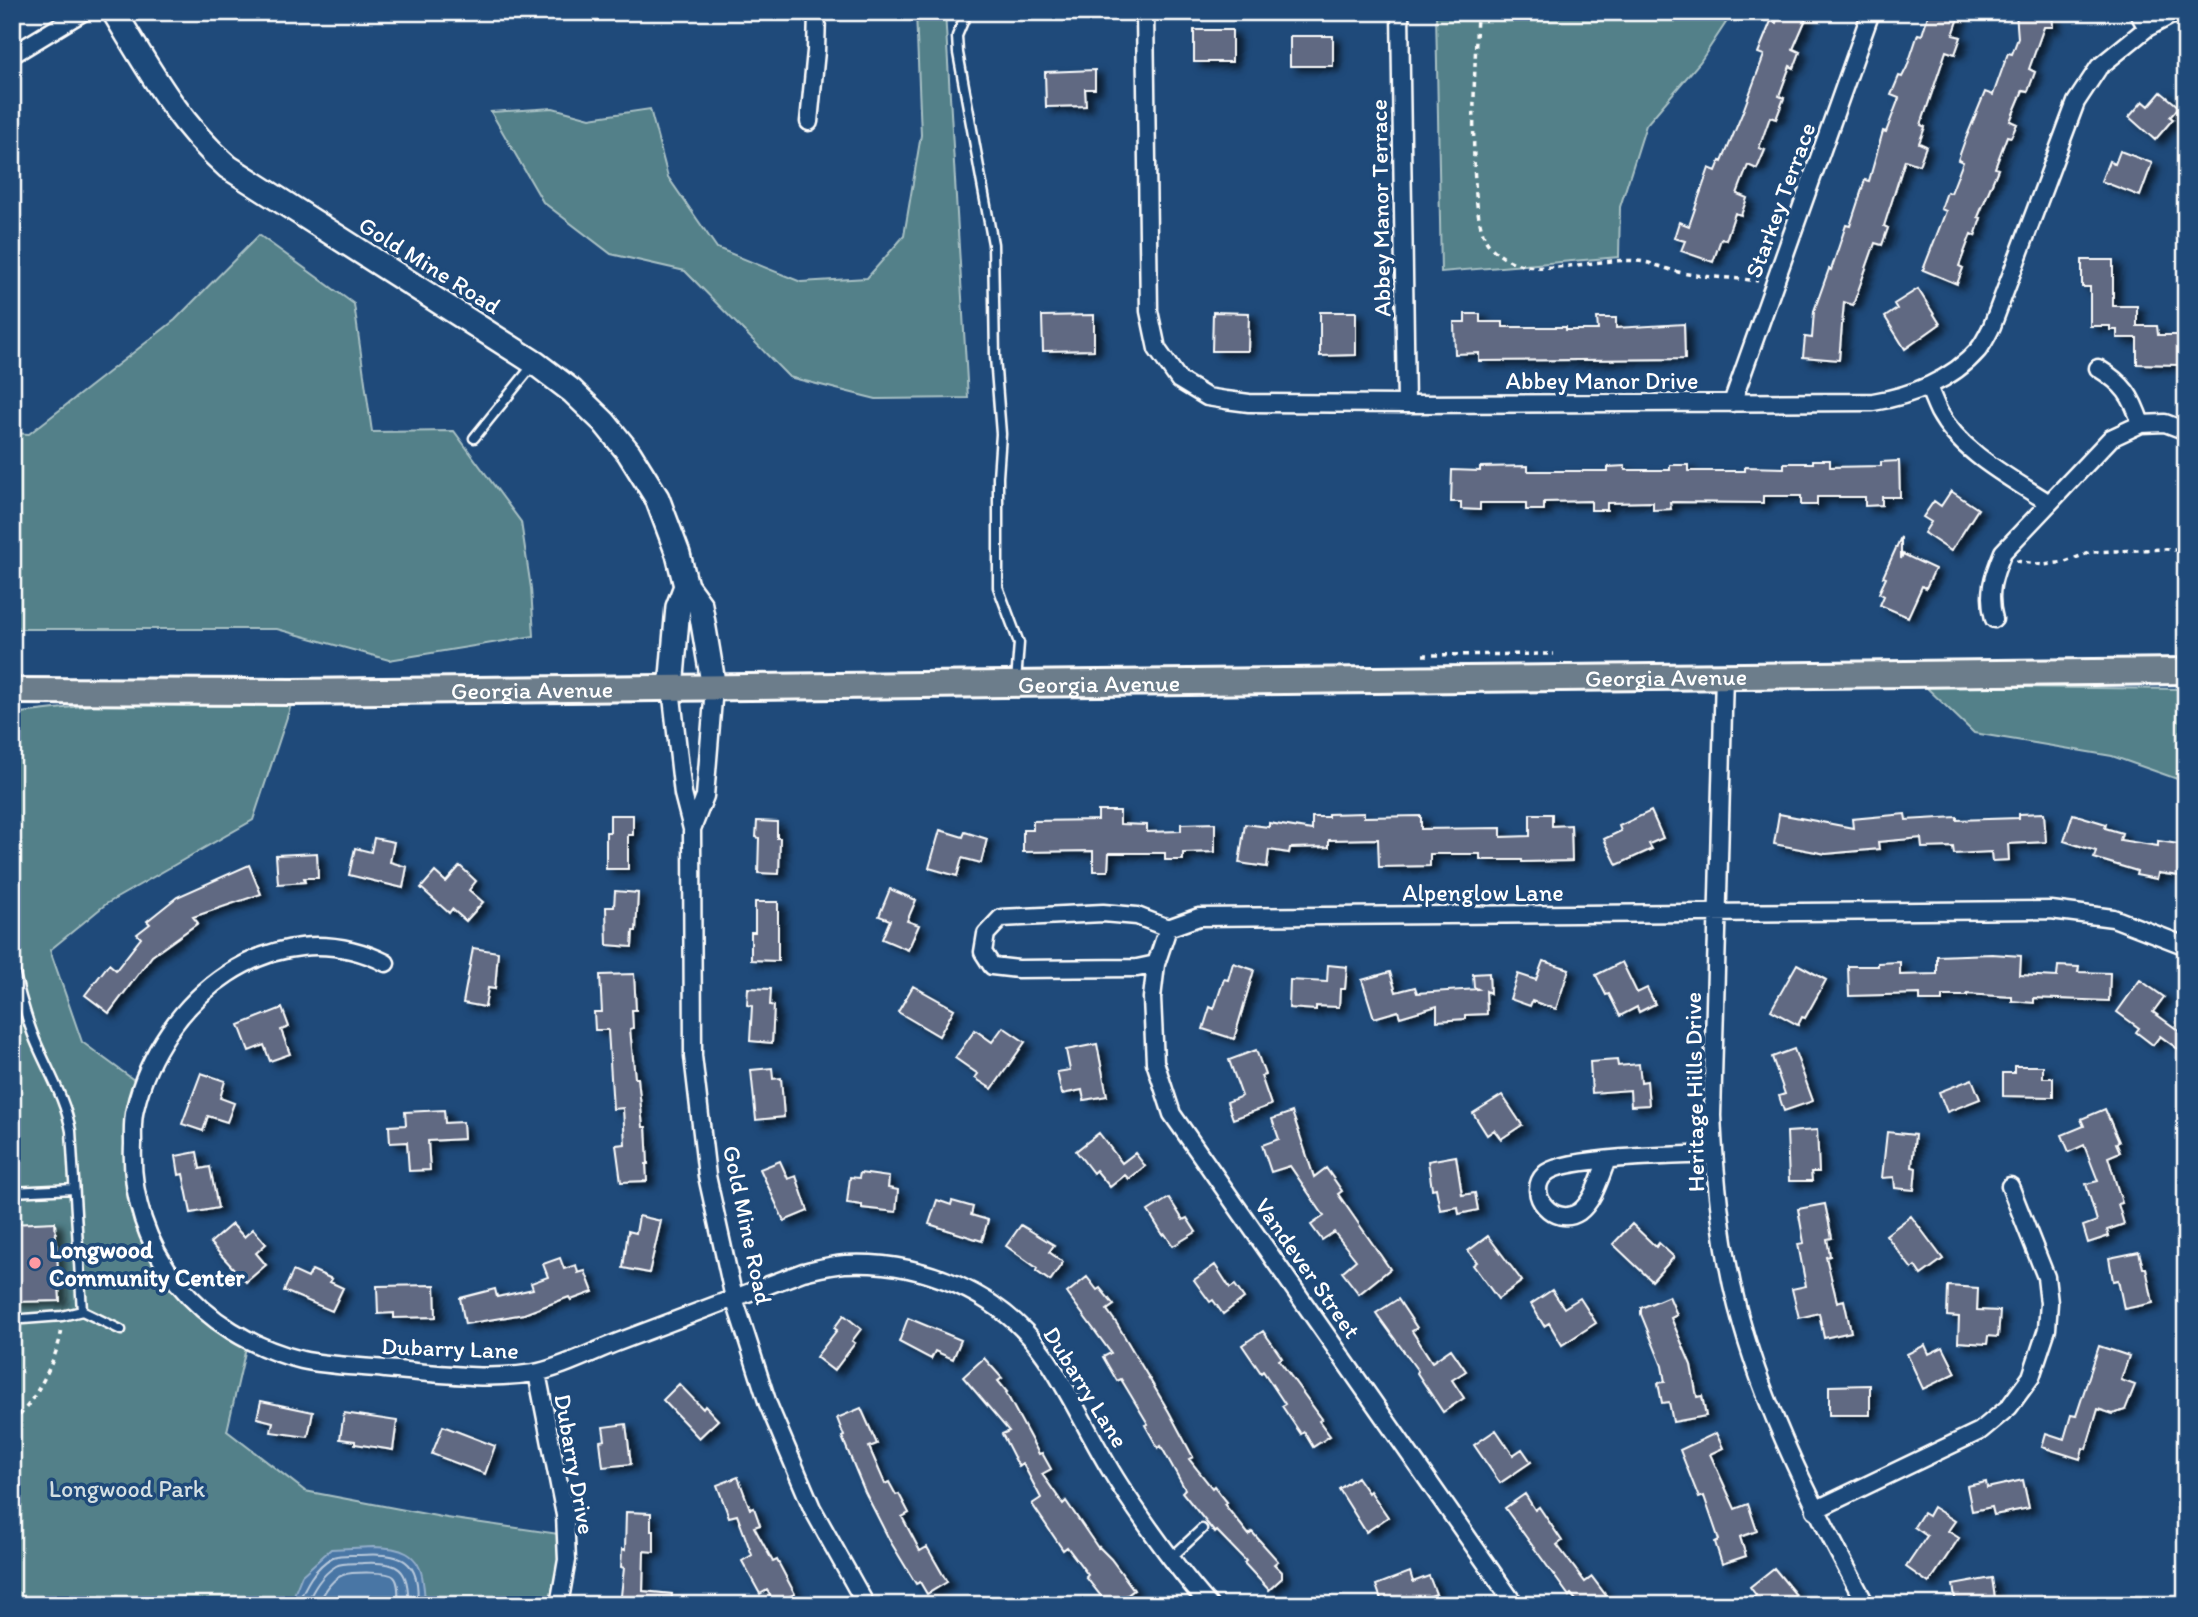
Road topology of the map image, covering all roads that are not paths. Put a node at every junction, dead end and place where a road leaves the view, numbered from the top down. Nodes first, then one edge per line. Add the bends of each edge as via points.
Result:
1 (83, 12) edge
2 (114, 12) edge
3 (817, 12) edge
4 (967, 12) edge
5 (1145, 12) edge
6 (1400, 12) edge
7 (1871, 12) edge
8 (2138, 12) edge
9 (2186, 13) edge
10 (2147, 28) junction
11 (12, 55) edge
12 (809, 122) dead end
13 (535, 363) junction
14 (2098, 368) dead end
15 (1928, 387) junction
16 (1732, 403) junction
17 (1406, 404) junction
18 (2141, 424) junction
19 (2186, 431) edge
20 (474, 438) dead end
21 (2049, 503) junction
22 (686, 586) junction
23 (1994, 619) dead end
24 (2186, 671) edge
25 (1724, 675) junction
26 (1016, 683) junction
27 (671, 688) junction
28 (715, 688) junction
29 (12, 691) edge
30 (692, 829) junction
31 (1717, 913) junction
32 (1168, 928) junction
33 (2186, 946) edge
34 (12, 962) edge
35 (386, 963) dead end
36 (1156, 964) junction
37 (1714, 1154) junction
38 (1606, 1160) junction
39 (2010, 1186) dead end
40 (74, 1189) junction
41 (12, 1192) edge
42 (734, 1298) junction
43 (82, 1311) junction
44 (23, 1319) dead end
45 (121, 1330) dead end
46 (537, 1373) junction
47 (1815, 1510) junction
48 (1202, 1529) dead end
49 (1172, 1557) junction
50 (559, 1605) edge
51 (866, 1605) edge
52 (1209, 1605) edge
53 (1515, 1605) edge
54 (1866, 1605) edge

1 - 11 street
2 - 13 street, Gold Mine Road via 177,113 228,167
3 - 12 street
4 - 26 lane via 957,36 958,53 993,244 1001,434 998,587 1019,643
5 - 17 street, Abbey Manor Drive via 1149,311 1157,349 1179,380 1207,397 1249,403
6 - 17 street, Abbey Manor Terrace
7 - 16 street, Starkey Terrace
8 - 10 street
9 - 10 street, Abbey Manor Drive
10 - 15 street, Abbey Manor Drive via 2099,67 2076,102 1993,326 1979,350
13 - 20 lane
13 - 22 street, Gold Mine Road via 587,404 629,453 663,512
14 - 18 street via 2125,388
15 - 16 street, Abbey Manor Drive via 1872,402
15 - 21 street via 1940,414 1961,439
16 - 17 street, Abbey Manor Drive
18 - 19 street via 2165,423
18 - 21 street via 2111,438
21 - 23 street via 2001,555 1989,601
22 - 27 street, Gold Mine Road via 678,607
22 - 28 street, Gold Mine Road via 701,605
24 - 25 main road, Georgia Avenue
25 - 26 main road, Georgia Avenue
25 - 31 street, Heritage Hills Drive
26 - 28 main road, Georgia Avenue
27 - 28 main road, Georgia Avenue
27 - 29 main road, Georgia Avenue
27 - 30 street, Gold Mine Road via 683,794
28 - 30 street, Gold Mine Road via 705,796
30 - 42 street, Gold Mine Road via 693,1056 708,1176
31 - 32 street, Alpenglow Lane via 1199,916
31 - 33 street, Alpenglow Lane via 2051,910 2113,918
31 - 37 street, Heritage Hills Drive
32 - 36 street, Vandever Street
32 - 36 street via 1137,916 1103,913 1001,918 986,934 983,952 992,966 1018,970
34 - 40 lane via 35,1040 67,1108
35 - 46 street, Dubarry Lane via 342,949 301,947 237,966 210,986 171,1028 149,1065 134,1111 132,1169 143,1224 166,1270 208,1315 248,1339 301,1359 344,1365 487,1377
36 - 53 street, Vandever Street via 1155,1062 1172,1114
37 - 38 street
37 - 47 street, Heritage Hills Drive via 1736,1305 1769,1402
38 - 38 street via 1576,1162 1544,1174 1538,1186 1545,1208 1561,1216 1580,1211
39 - 47 street via 2046,1277 2049,1303 2047,1329 2031,1377 2008,1407 1980,1431
40 - 41 lane
40 - 43 lane
42 - 46 street, Dubarry Lane
42 - 49 street, Dubarry Lane via 803,1272 841,1264 920,1271 962,1286 1019,1326 1044,1355 1122,1489
42 - 51 street, Gold Mine Road via 768,1404 812,1508
43 - 44 lane
43 - 45 lane
46 - 50 street, Dubarry Drive via 565,1515 568,1560
47 - 54 street, Heritage Hills Drive
48 - 49 lane
49 - 52 street, Dubarry Lane

